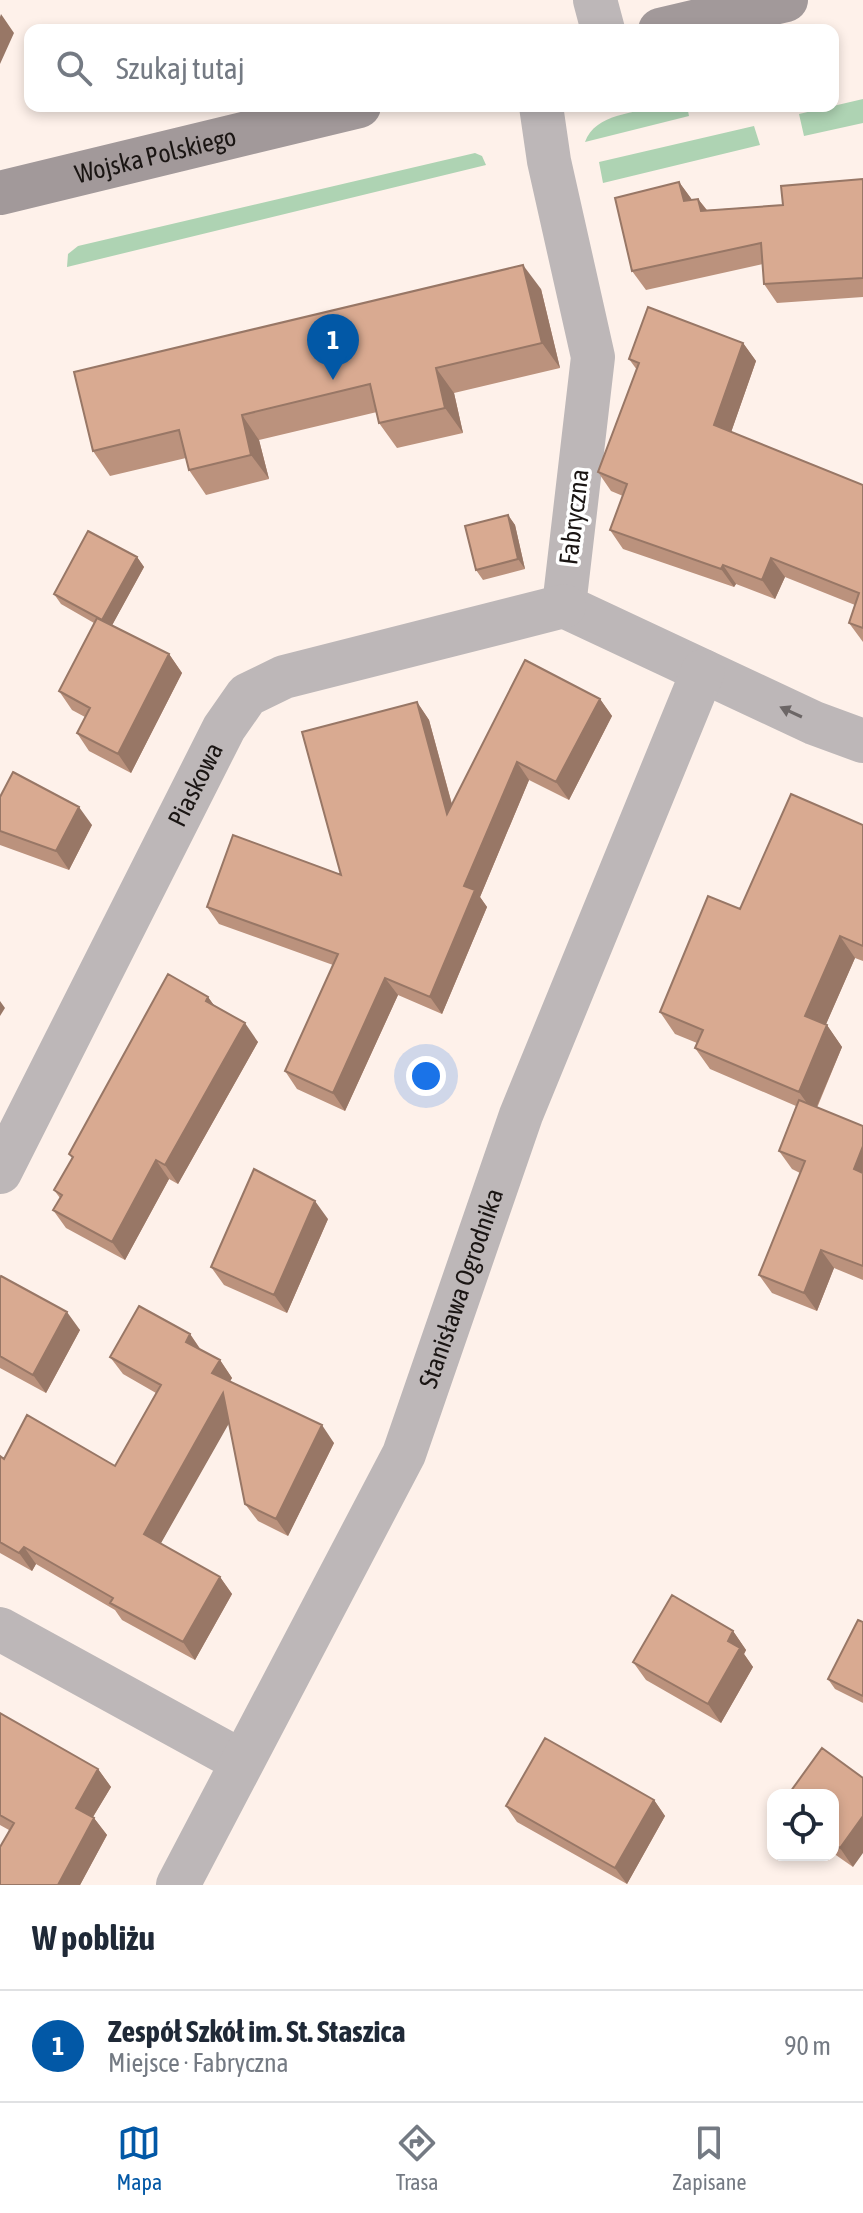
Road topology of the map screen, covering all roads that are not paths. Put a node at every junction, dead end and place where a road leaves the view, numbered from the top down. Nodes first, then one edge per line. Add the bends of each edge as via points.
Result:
1 (595, 0) edge
2 (786, 0) edge
3 (601, 24) edge
4 (685, 24) edge
5 (334, 112) edge
6 (542, 112) edge
7 (0, 193) edge
8 (564, 606) junction
9 (703, 671) junction
10 (863, 741) edge
11 (0, 1172) edge
12 (0, 1629) edge
13 (241, 1761) junction
14 (178, 1885) edge

1 - 3 street
2 - 4 main road
5 - 7 main road, Wojska Polskiego
6 - 8 street, Fabryczna via 593,357
8 - 9 street
8 - 11 street, Piaskowa via 284,677 247,695 224,728
10 -> 9 street
9 - 13 street, Stanisława Ogrodnika via 521,1115 404,1454
12 - 13 street
13 - 14 street, Stanisława Ogrodnika

